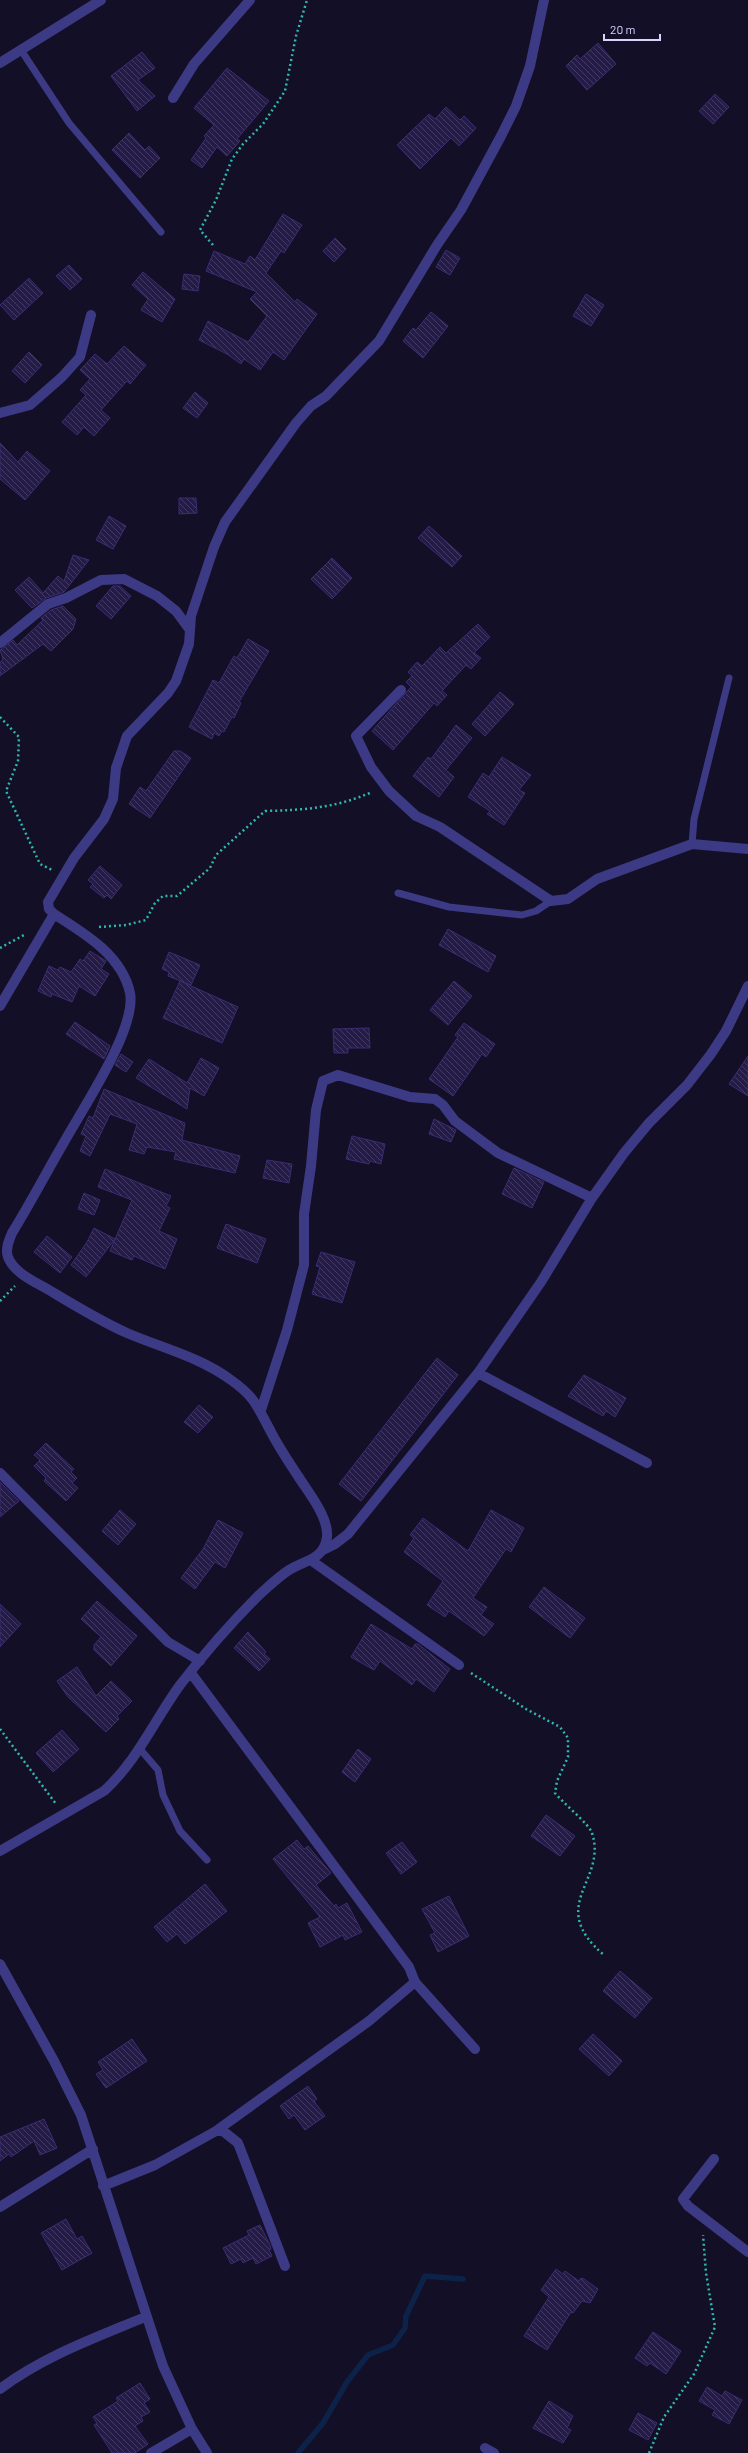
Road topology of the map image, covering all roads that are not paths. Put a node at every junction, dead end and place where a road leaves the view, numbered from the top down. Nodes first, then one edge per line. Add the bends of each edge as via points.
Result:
1 (101, 0) edge
2 (250, 0) edge
3 (544, 0) edge
4 (21, 50) junction
5 (0, 63) edge
6 (173, 98) dead end
7 (161, 232) dead end
8 (91, 315) dead end
9 (0, 413) edge
10 (190, 630) junction
11 (0, 643) edge
12 (729, 678) dead end
13 (401, 690) dead end
14 (692, 844) junction
15 (748, 849) edge
16 (398, 893) dead end
17 (551, 901) junction
18 (54, 914) junction
19 (748, 986) edge
20 (0, 1006) edge
21 (592, 1198) junction
22 (478, 1374) junction
23 (261, 1410) junction
24 (647, 1463) dead end
25 (0, 1473) edge
26 (323, 1550) junction
27 (312, 1561) junction
28 (200, 1661) junction
29 (459, 1665) road end
30 (191, 1673) junction
31 (140, 1748) junction
32 (0, 1851) edge
33 (207, 1860) dead end
34 (0, 1964) edge
35 (415, 1982) junction
36 (474, 2049) dead end
37 (216, 2131) junction
38 (93, 2149) junction
39 (714, 2159) dead end
40 (103, 2186) junction
41 (0, 2207) edge
42 (748, 2252) edge
43 (285, 2266) dead end
44 (145, 2317) junction
45 (0, 2389) edge
46 (192, 2429) junction
47 (150, 2453) edge
48 (207, 2453) edge

1 - 4 street
2 - 6 street via 194,64
3 - 10 street via 530,66 516,106 461,210 379,341 296,423 225,522 191,616
4 - 5 street
4 - 7 lane via 69,122
8 - 9 street via 80,357 62,377 30,405
10 - 11 street via 176,611 157,596 124,579 101,580 48,604
10 - 18 street via 176,681 168,693 127,736 116,768 113,799 104,819 63,876 48,902
12 - 14 lane via 694,819
13 - 17 street via 356,736 371,767 389,791 416,816 440,827
14 - 15 street
14 - 17 street via 597,879 568,899
16 - 17 lane via 449,907 522,914 536,911
18 - 20 street
18 - 23 street via 108,951 125,980 130,993 130,1004 117,1048 12,1233 8,1256 13,1266 25,1276 108,1324 178,1352 214,1370 252,1396
19 - 21 street via 726,1031 710,1054 687,1085 629,1147
21 - 22 street via 541,1282
21 - 23 street via 498,1153 455,1121 435,1099 410,1097 338,1075 323,1081 316,1110 304,1214 304,1265 287,1330
22 - 24 street
22 - 26 street via 348,1534
23 - 26 street via 269,1430 318,1508 327,1536
25 - 28 street via 168,1642
26 - 27 street
27 - 28 street via 287,1571 270,1585
27 - 29 street
28 - 30 street
30 - 31 street
30 - 35 street via 409,1967
31 - 32 street via 129,1765 104,1791
31 - 33 lane via 158,1770 163,1795 180,1831
34 - 38 street via 66,2084
35 - 36 street
35 - 37 street via 369,2021
37 - 40 street via 155,2165
37 - 43 street via 224,2131 238,2143
38 - 40 street
38 - 41 street
39 - 42 street via 683,2199 688,2206
40 - 44 street
44 - 45 street via 58,2354 24,2371
44 - 46 street via 163,2366
46 - 47 street
46 - 48 street

